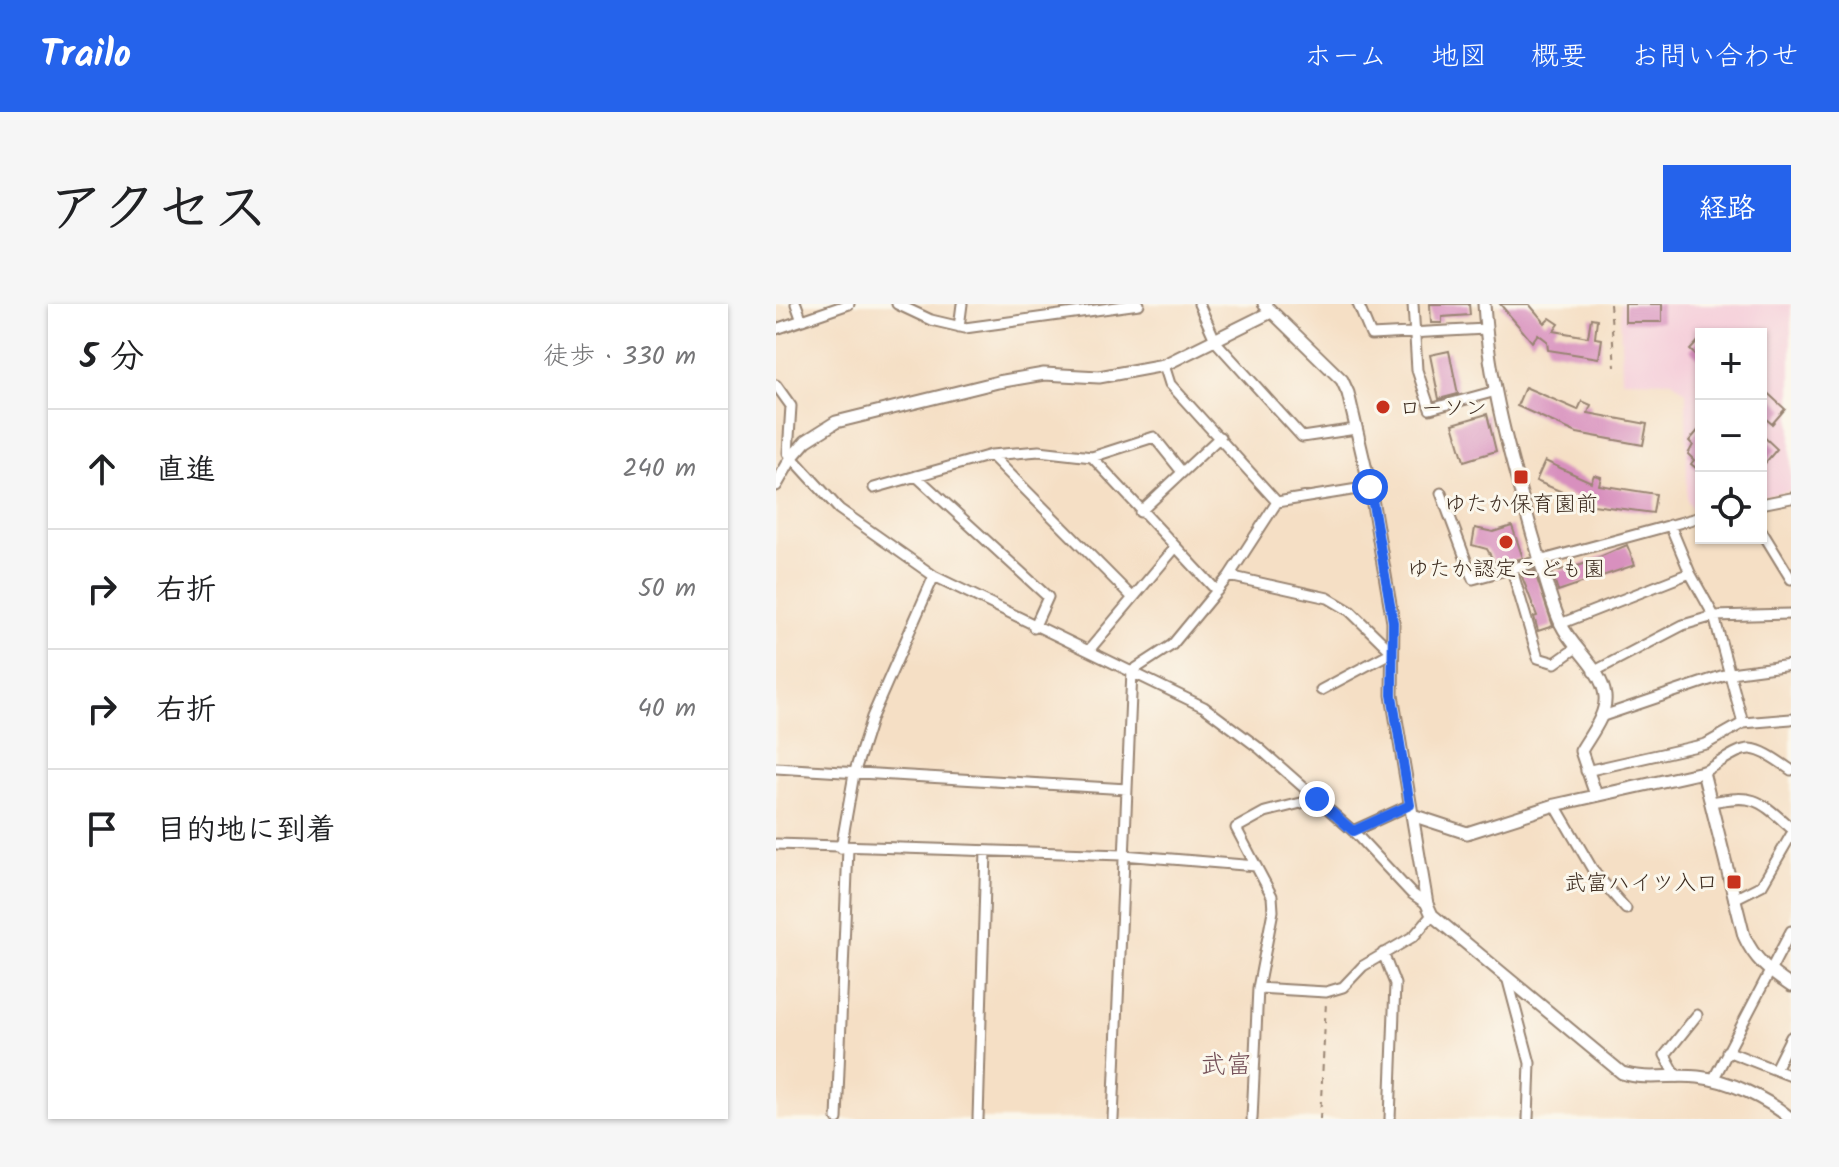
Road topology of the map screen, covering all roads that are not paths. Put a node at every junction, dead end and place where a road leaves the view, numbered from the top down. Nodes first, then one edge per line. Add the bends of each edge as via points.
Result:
1 (796, 304) edge
2 (849, 304) edge
3 (897, 304) edge
4 (962, 304) edge
5 (1139, 304) edge
6 (1199, 304) edge
7 (1358, 304) edge
8 (1413, 304) edge
9 (1484, 304) edge
10 (830, 306) edge
11 (1268, 308) edge
12 (801, 318) junction
13 (959, 327) junction
14 (776, 329) edge
15 (1486, 329) junction
16 (1415, 333) junction
17 (1216, 342) junction
18 (1164, 365) junction
19 (776, 385) edge
20 (1496, 391) junction
21 (1356, 429) junction
22 (1220, 437) junction
23 (991, 455) junction
24 (792, 457) junction
25 (1092, 457) junction
26 (1182, 472) junction
27 (916, 476) junction
28 (776, 485) edge
29 (1370, 487) junction
30 (874, 488) dead end
31 (1441, 493) dead end
32 (1791, 498) edge
33 (1277, 502) junction
34 (1767, 503) edge
35 (1140, 512) junction
36 (1695, 519) edge
37 (1670, 525) junction
38 (1767, 540) edge
39 (1175, 548) junction
40 (1541, 561) junction
41 (1512, 570) junction
42 (1690, 573) junction
43 (934, 576) junction
44 (1229, 576) junction
45 (1791, 579) edge
46 (1217, 591) junction
47 (1133, 598) junction
48 (1791, 614) edge
49 (1714, 616) junction
50 (1560, 624) junction
51 (1034, 628) junction
52 (1576, 648) junction
53 (1090, 649) junction
54 (1392, 652) junction
55 (1791, 665) edge
56 (1132, 671) junction
57 (1593, 672) junction
58 (1730, 673) junction
59 (1321, 690) dead end
60 (1600, 717) junction
61 (1791, 719) edge
62 (1743, 723) junction
63 (776, 768) edge
64 (1791, 770) edge
65 (1586, 771) junction
66 (1703, 772) junction
67 (854, 774) junction
68 (1127, 789) junction
69 (1596, 795) junction
70 (1317, 799) junction
71 (1711, 802) junction
72 (1555, 805) junction
73 (1411, 810) junction
74 (1791, 828) edge
75 (1353, 831) junction
76 (1791, 835) edge
77 (776, 844) edge
78 (845, 848) junction
79 (986, 851) junction
80 (1123, 855) junction
81 (1256, 866) junction
82 (1734, 899) junction
83 (1626, 909) dead end
84 (1429, 910) junction
85 (1791, 931) edge
86 (1383, 953) junction
87 (1769, 971) junction
88 (1507, 975) junction
89 (1791, 986) edge
90 (1258, 988) junction
91 (1697, 1015) dead end
92 (1791, 1037) edge
93 (1727, 1051) junction
94 (1775, 1069) junction
95 (1791, 1076) edge
96 (1677, 1077) junction
97 (1713, 1080) junction
98 (837, 1119) edge
99 (978, 1119) edge
100 (1113, 1119) edge
101 (1252, 1119) edge
102 (1390, 1119) edge
103 (1528, 1119) edge
104 (1791, 1119) edge

1 - 12 street
2 - 10 street
3 - 13 street
4 - 13 street
5 - 13 street
6 - 17 street
7 - 16 street via 1371,335
8 - 16 street
9 - 15 street
10 - 12 street
11 - 17 street
11 - 21 street via 1342,380
12 - 14 street
15 - 16 street
15 - 20 street
16 - 20 street via 1417,370 1430,409
17 - 18 street
17 - 21 street via 1302,437
18 - 22 street via 1170,384
18 - 24 street via 1099,377 1044,374 836,422
19 - 24 street via 791,406
20 - 40 street
21 - 29 street
22 - 26 street
22 - 33 street
23 - 25 street via 1039,451
23 - 27 street
23 - 47 street
24 - 28 street
24 - 43 street via 839,509
25 - 26 street via 1154,437
25 - 35 street
26 - 35 street
27 - 30 street
27 - 51 street via 1048,597
29 - 33 street
29 - 54 street via 1393,622
31 - 41 street via 1473,579
32 - 34 street
33 - 44 street
35 - 39 street
36 - 37 street
37 - 40 street
37 - 42 street
38 - 45 street
39 - 46 street
39 - 47 street
40 - 41 street
40 - 50 street
41 - 52 street via 1538,658 1555,663
42 - 49 street
42 - 50 street
43 - 51 street
43 - 67 street via 872,717
44 - 46 street
44 - 54 street via 1328,598 1350,611
46 - 56 street via 1172,645
47 - 53 street
48 - 49 street
49 - 57 street via 1683,625
49 - 58 street
50 - 52 street
51 - 53 street
52 - 57 street
53 - 56 street
54 - 59 street
54 - 73 street via 1392,695
55 - 58 street
56 - 68 street
56 - 70 street via 1204,707
57 - 60 street via 1606,699
58 - 60 street
58 - 62 street
60 - 65 street via 1581,751
61 - 62 street
62 - 65 street via 1706,744
63 - 67 street
64 - 66 street via 1747,747
65 - 69 street
66 - 69 street
66 - 71 street
67 - 68 street
67 - 78 street
68 - 80 street
69 - 72 street
70 - 75 street
70 - 81 street via 1265,812 1236,828
71 - 74 street via 1755,800
71 - 82 street
72 - 73 street via 1467,833
72 - 83 street via 1594,872
73 - 75 street
73 - 84 street
75 - 84 street
76 - 82 street via 1762,885
77 - 78 street
78 - 79 street
78 - 98 street
79 - 80 street
79 - 99 street
80 - 81 street
80 - 100 street
81 - 90 street via 1272,896 1273,911
82 - 87 street via 1750,950
84 - 86 street via 1414,936
84 - 88 street
85 - 87 street
86 - 90 street via 1343,987 1326,992
86 - 102 street via 1395,984
87 - 89 street
87 - 93 street
88 - 96 street via 1622,1073
88 - 103 street via 1530,1063
90 - 101 street
91 - 96 street via 1665,1055
92 - 94 street
93 - 94 street
93 - 97 street
94 - 95 street
96 - 97 street
97 - 104 street via 1763,1100

